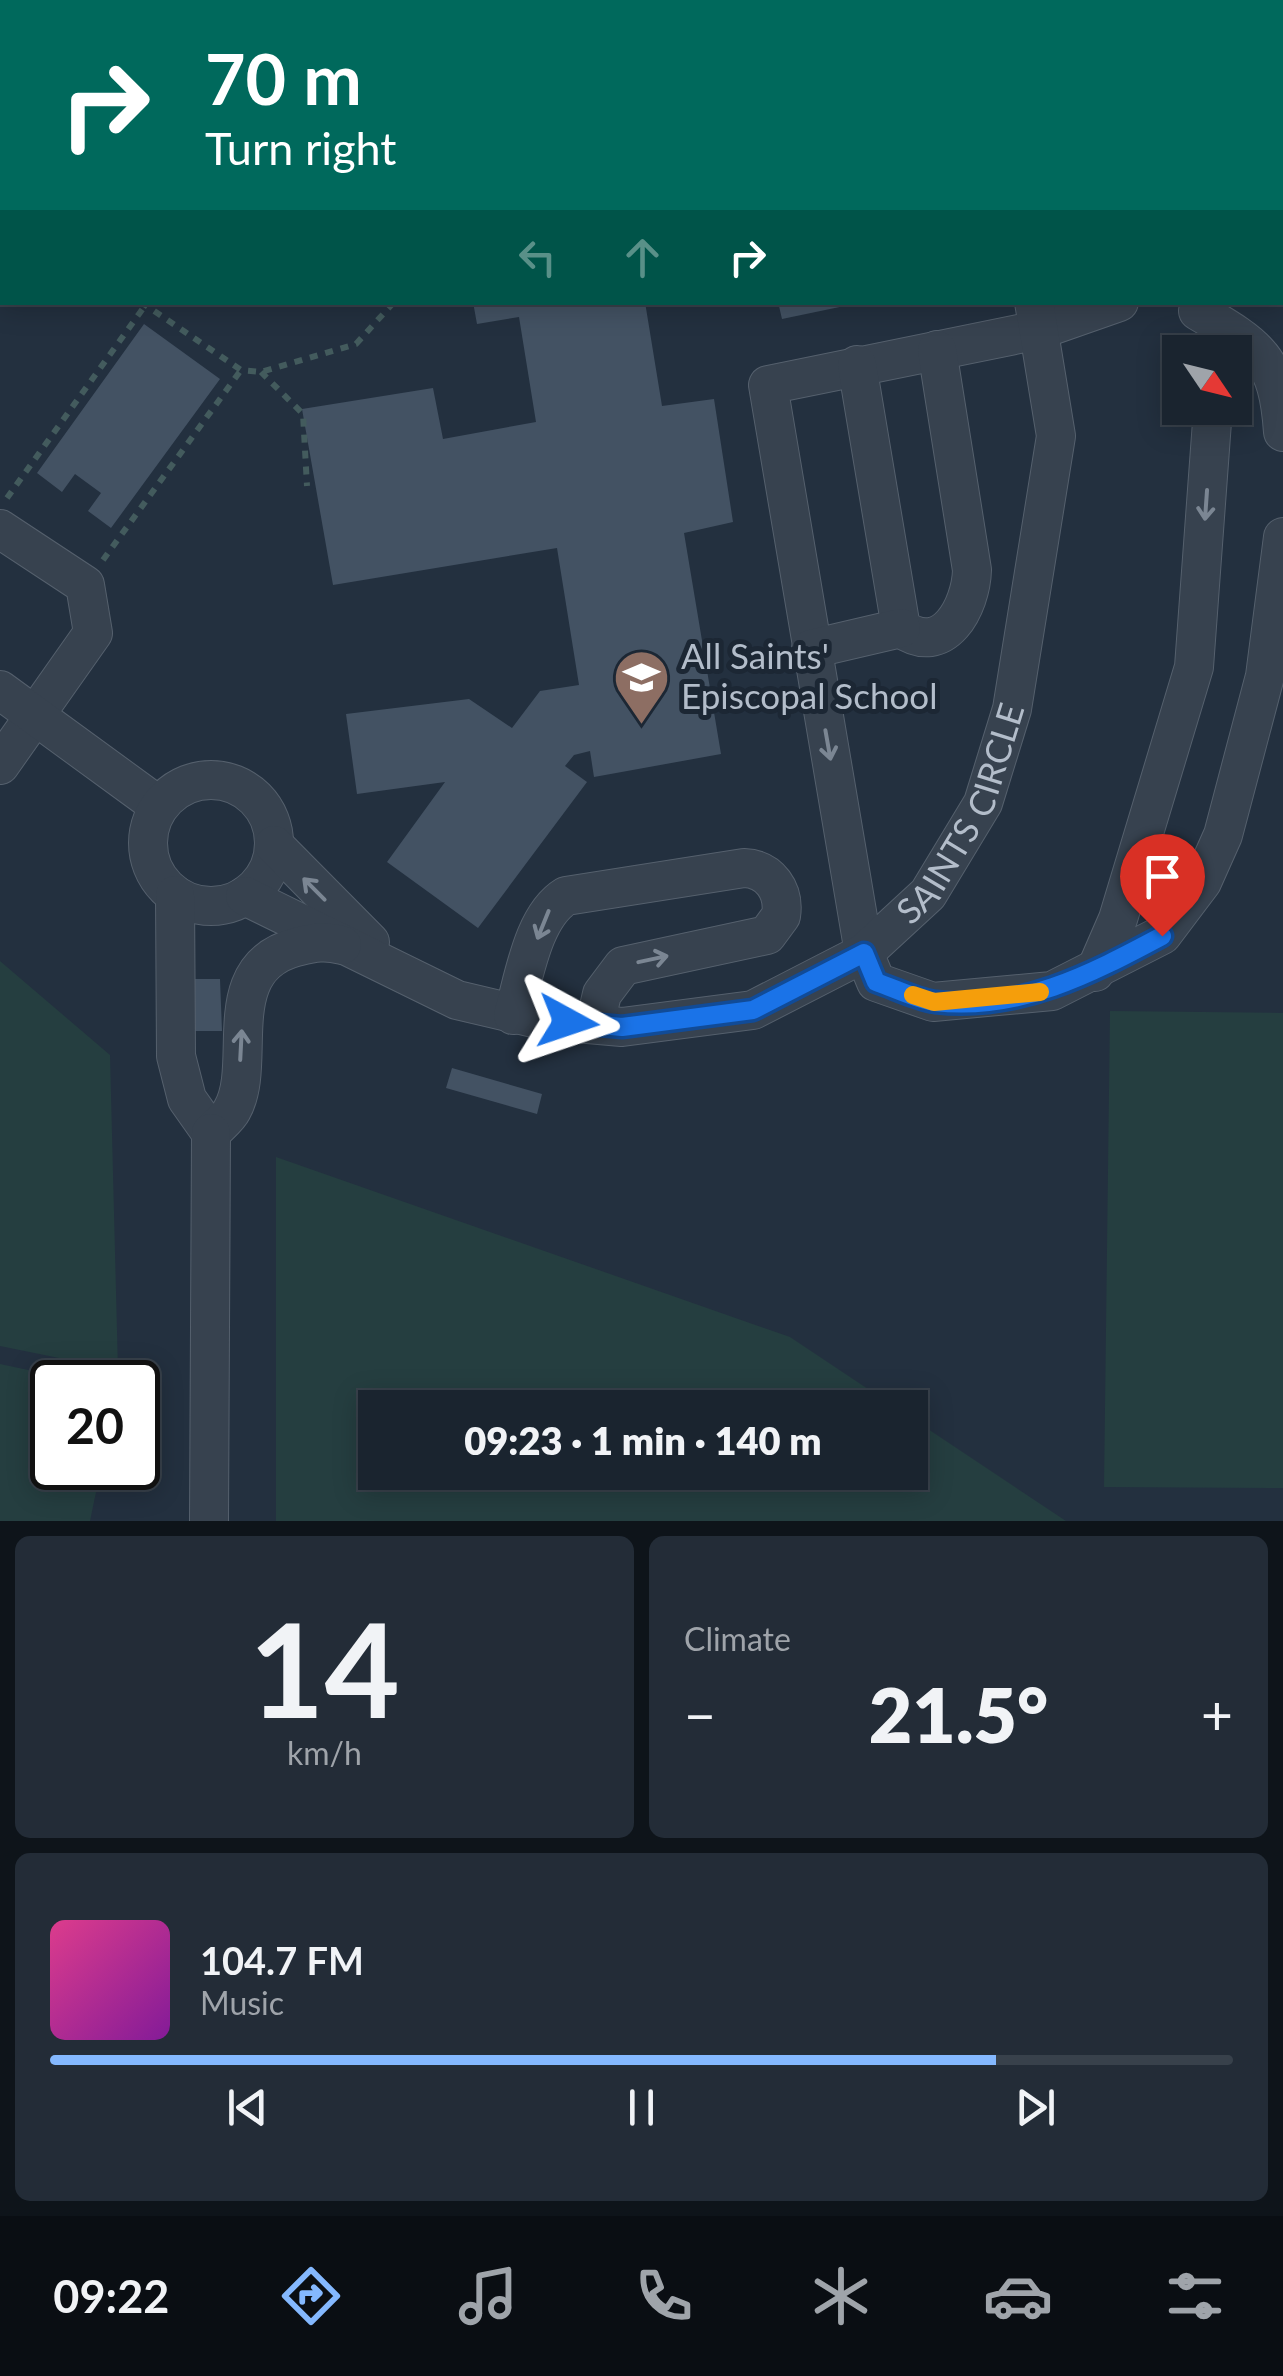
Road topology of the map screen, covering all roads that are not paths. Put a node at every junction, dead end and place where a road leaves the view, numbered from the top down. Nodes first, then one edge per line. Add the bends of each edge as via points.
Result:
1 (1101, 305) edge
2 (1036, 316) edge
3 (1199, 323) edge
4 (937, 350) junction
5 (857, 365) junction
6 (1211, 425) edge
7 (1283, 432) edge
8 (0, 530) edge
9 (1283, 537) edge
10 (901, 628) junction
11 (812, 649) junction
12 (0, 690) edge
13 (38, 713) junction
14 (0, 765) edge
15 (159, 806) junction
16 (274, 844) junction
17 (175, 894) junction
18 (245, 896) junction
19 (354, 948) junction
20 (864, 953) junction
21 (1095, 972) junction
22 (410, 976) junction
23 (512, 1015) junction
24 (595, 1024) junction
25 (211, 1133) junction
26 (209, 1521) edge

1 - 2 street
2 - 4 street
2 - 20 street, SAINTS CIRCLE via 1056,436 1012,708 983,804 928,894
3 - 7 street via 1255,345 1274,372
4 - 5 street
4 - 10 street via 971,596 959,618 938,635
5 - 10 street
5 - 11 street via 774,380 767,391
6 -> 21 street via 1194,667 1118,920
8 - 13 street via 85,586 92,634
9 - 21 street via 1265,676 1224,835 1202,882 1162,936
10 - 11 street
11 -> 20 street
12 - 13 street
13 - 14 street
13 - 15 street
15 - 16 street via 191,783 231,783 263,807
15 - 17 street via 148,830 148,857
16 - 18 street via 260,882
22 -> 16 street, SAINTS CIRCLE via 346,921
17 - 18 street via 204,906
17 - 25 street via 176,1056 187,1099
18 - 19 street, SAINTS CIRCLE
19 - 22 street, SAINTS CIRCLE
25 -> 19 street via 234,1109 243,1012 258,971 278,952 322,940
20 - 21 street via 876,982 934,1002 1052,991
20 - 24 street, SAINTS CIRCLE via 753,1010 622,1027
22 - 23 street, SAINTS CIRCLE via 457,1000
23 - 24 street, SAINTS CIRCLE
24 -> 23 street via 602,994 623,966 767,935 781,916 776,884 744,868 566,896 550,908 540,929
25 - 26 street

